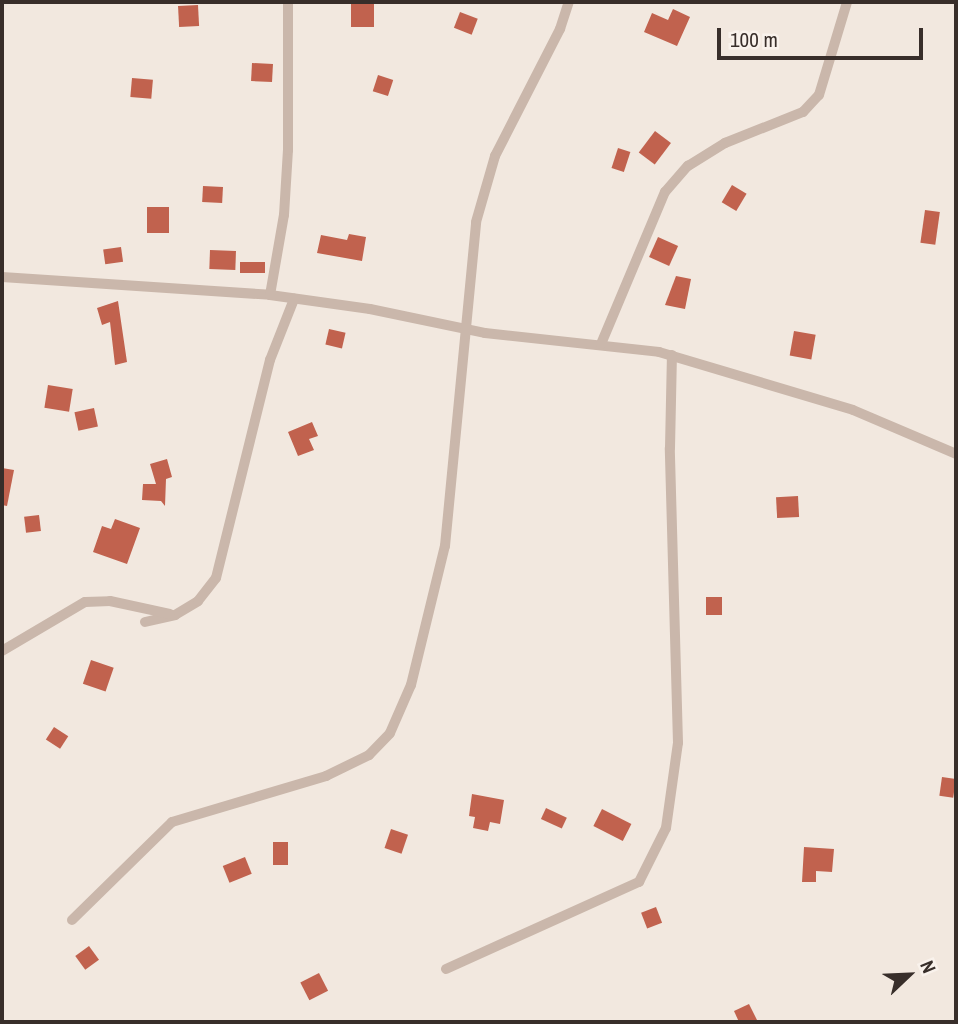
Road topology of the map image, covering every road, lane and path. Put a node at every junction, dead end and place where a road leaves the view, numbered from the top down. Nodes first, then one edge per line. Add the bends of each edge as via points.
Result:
1 (288, 2) edge
2 (569, 2) edge
3 (847, 2) edge
4 (2, 277) edge
5 (270, 295) junction
6 (294, 299) junction
7 (464, 329) junction
8 (601, 344) junction
9 (672, 355) junction
10 (956, 454) edge
11 (175, 615) junction
12 (145, 622) dead end
13 (2, 651) edge
14 (72, 920) dead end
15 (446, 969) dead end

1 - 5 street via 284,215
2 - 7 street via 560,29 495,156 476,222
3 - 8 street via 819,94 803,112 725,143 688,166 665,192
4 - 5 street
5 - 6 street
6 - 7 street
6 - 11 street via 270,360 216,578 198,601
7 - 8 street via 553,343
7 - 14 street via 445,546 411,685 390,733 369,755 326,776 172,822
8 - 9 street
9 - 10 street via 853,410
9 - 15 street via 678,743 666,828 639,882
11 - 12 street
11 - 13 street via 110,601 85,602

